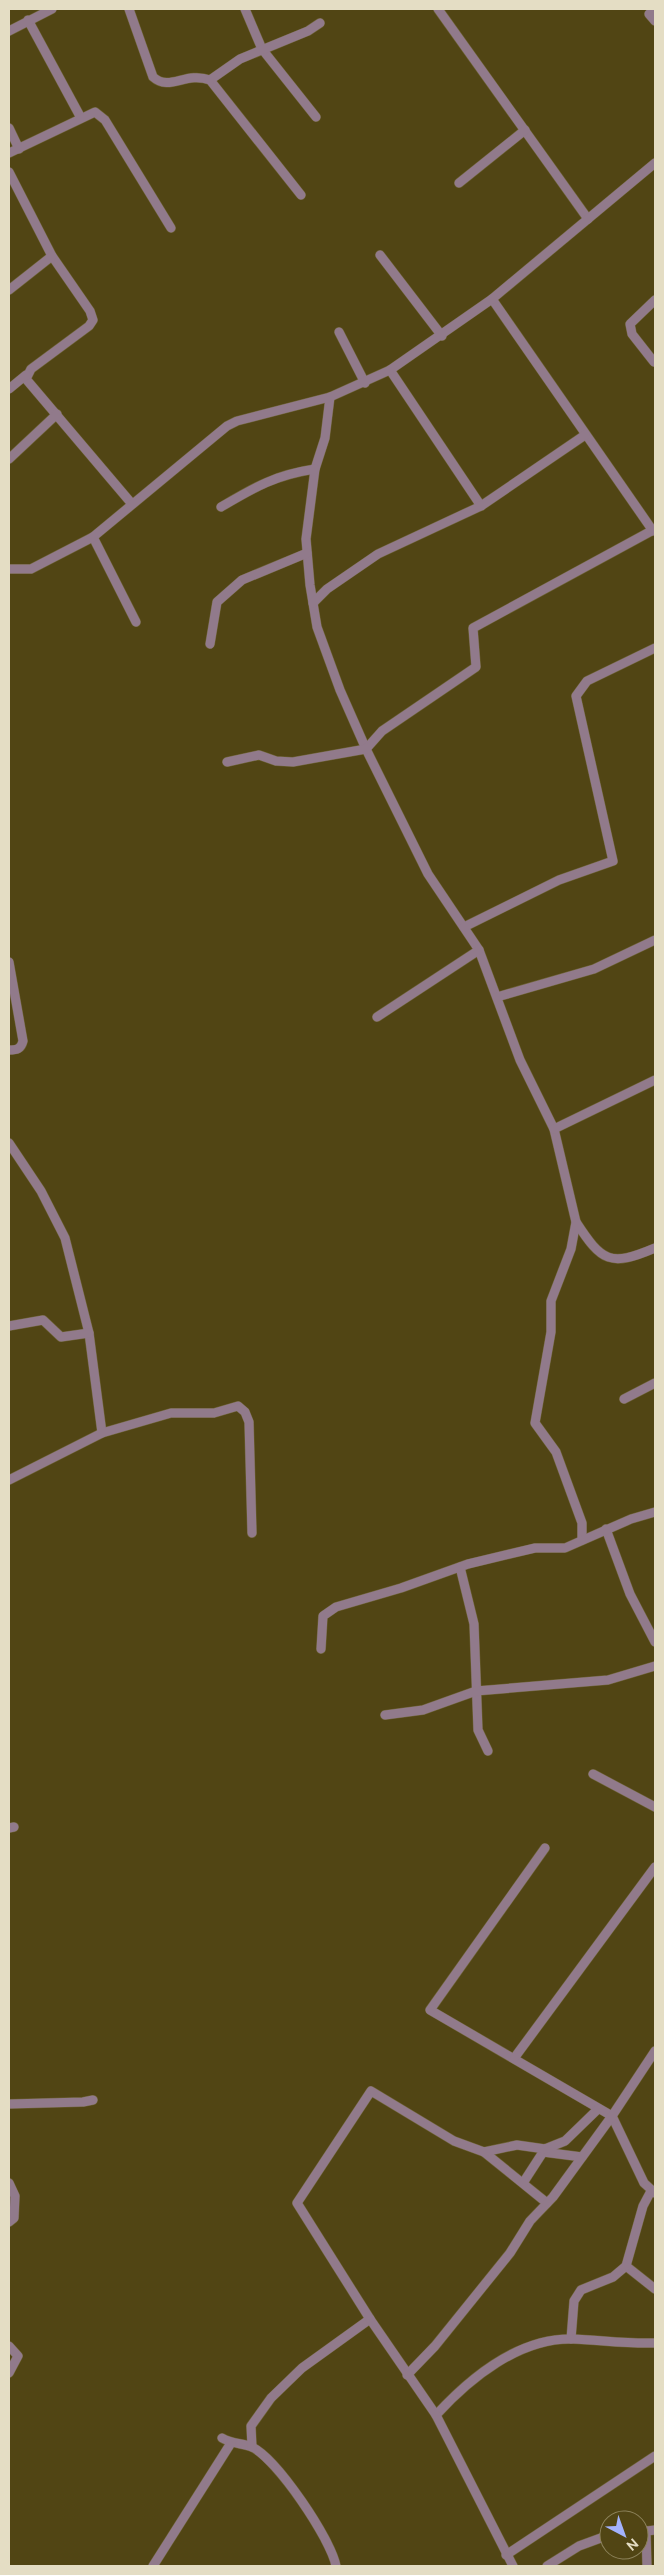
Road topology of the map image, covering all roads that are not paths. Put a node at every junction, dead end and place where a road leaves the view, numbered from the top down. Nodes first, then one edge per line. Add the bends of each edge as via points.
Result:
1 (52, 9) edge
2 (129, 9) edge
3 (245, 9) edge
4 (438, 9) edge
5 (655, 9) edge
6 (28, 20) junction
7 (655, 21) edge
8 (320, 23) dead end
9 (9, 31) edge
10 (262, 49) junction
11 (210, 80) junction
12 (316, 117) dead end
13 (81, 118) junction
14 (9, 128) edge
15 (525, 130) junction
16 (20, 149) junction
17 (9, 153) edge
18 (655, 163) edge
19 (9, 172) edge
20 (459, 183) dead end
21 (300, 195) dead end
22 (588, 219) junction
23 (171, 228) dead end
24 (380, 255) dead end
25 (52, 256) junction
26 (9, 290) edge
27 (492, 299) junction
28 (655, 300) edge
29 (339, 332) dead end
30 (442, 336) junction
31 (654, 362) dead end
32 (390, 370) junction
33 (26, 375) junction
34 (365, 383) junction
35 (9, 390) edge
36 (330, 397) junction
37 (57, 414) junction
38 (585, 435) junction
39 (9, 459) edge
40 (314, 470) junction
41 (132, 504) junction
42 (481, 506) junction
43 (221, 507) dead end
44 (654, 530) edge
45 (93, 537) junction
46 (306, 553) junction
47 (9, 569) edge
48 (313, 603) junction
49 (136, 622) dead end
50 (210, 644) dead end
51 (655, 648) edge
52 (366, 749) junction
53 (227, 762) dead end
54 (464, 927) junction
55 (655, 940) edge
56 (479, 950) junction
57 (9, 962) edge
58 (497, 997) junction
59 (377, 1017) dead end
60 (9, 1050) edge
61 (655, 1080) edge
62 (554, 1129) junction
63 (9, 1143) edge
64 (576, 1222) junction
65 (655, 1248) edge
66 (9, 1326) edge
67 (89, 1333) junction
68 (655, 1383) edge
69 (624, 1399) dead end
70 (102, 1433) junction
71 (9, 1480) edge
72 (655, 1512) edge
73 (606, 1529) junction
74 (252, 1533) dead end
75 (582, 1540) junction
76 (460, 1567) junction
77 (651, 1625) edge
78 (655, 1642) edge
79 (320, 1649) dead end
80 (655, 1666) edge
81 (476, 1691) junction
82 (385, 1715) dead end
83 (488, 1751) dead end
84 (593, 1774) dead end
85 (655, 1806) edge
86 (546, 1848) dead end
87 (655, 1867) edge
88 (655, 2051) edge
89 (514, 2057) junction
90 (94, 2100) dead end
91 (9, 2104) edge
92 (598, 2109) junction
93 (612, 2116) junction
94 (544, 2151) junction
95 (484, 2152) junction
96 (582, 2157) junction
97 (9, 2183) edge
98 (523, 2183) junction
99 (653, 2192) edge
100 (547, 2203) junction
101 (9, 2222) edge
102 (626, 2266) junction
103 (655, 2289) edge
104 (370, 2319) junction
105 (571, 2339) junction
106 (655, 2343) edge
107 (9, 2346) edge
108 (9, 2373) edge
109 (407, 2375) junction
110 (436, 2415) junction
111 (222, 2438) dead end
112 (231, 2443) junction
113 (252, 2447) junction
114 (655, 2456) edge
115 (599, 2539) edge
116 (506, 2555) junction
117 (153, 2566) edge
118 (336, 2566) edge
119 (513, 2566) edge
120 (547, 2566) edge

1 - 6 street
2 - 11 street via 150,72 159,83 170,84 200,76
3 - 10 street
4 - 15 street
5 - 7 street via 649,14
6 - 9 street
6 - 13 street
8 - 10 street
10 - 11 street via 240,59
10 - 12 street
11 - 21 street
13 - 16 street
13 - 23 street via 95,112 105,120
14 - 16 street
15 - 20 street
15 - 22 street
16 - 17 street
18 - 22 street
19 - 25 street
22 - 27 street
24 - 30 street
25 - 26 street
25 - 33 street via 93,320
27 - 30 street
27 - 38 street
28 - 31 street via 630,324 632,334
29 - 34 street
30 - 32 street
32 - 34 street
32 - 42 street
33 - 35 street
33 - 37 street
34 - 36 street
36 - 40 street via 325,438
36 - 41 street via 227,426
37 - 39 street
37 - 41 street
38 - 42 street
38 - 44 street
40 - 43 street via 288,473 266,481
40 - 46 street
41 - 45 street
42 - 48 street via 378,554 327,589
44 - 52 street via 473,628 476,667 382,731
45 - 47 street via 31,569
45 - 49 street
46 - 48 street
46 - 50 street via 242,580 217,602
48 - 52 street via 317,627
51 - 54 street via 587,681 576,696 613,861 559,880
52 - 53 street via 293,762 259,755
52 - 54 street via 428,874
54 - 56 street
55 - 58 street via 594,968
56 - 58 street
56 - 59 street
57 - 60 street via 23,1041 17,1050
58 - 62 street via 520,1060
61 - 62 street
62 - 64 street
63 - 67 street via 41,1191 65,1238
64 - 65 street via 592,1247 607,1258 622,1260
64 - 75 street via 571,1249 550,1301 551,1332 535,1423 556,1452 582,1523
66 - 67 street via 43,1320 61,1337
67 - 70 street
68 - 69 street
70 - 71 street
70 - 74 street via 171,1413 214,1413 238,1406 249,1422
72 - 73 street
73 - 75 street
73 - 77 street via 630,1594
75 - 76 street via 565,1548 535,1548
76 - 79 street via 336,1607 323,1616
76 - 81 street via 474,1624
77 - 78 street
80 - 81 street via 608,1680
81 - 82 street via 424,1710
81 - 83 street via 478,1730
84 - 85 street
86 - 89 street via 430,2010
87 - 89 street
88 - 93 street
89 - 92 street
90 - 91 street
92 - 93 street
92 - 94 street via 565,2141
93 - 96 street
93 - 99 street via 644,2183
94 - 95 street via 517,2145
94 - 96 street
94 - 98 street
95 - 98 street
95 - 104 street via 454,2141 371,2092 297,2202
96 - 100 street
97 - 101 street via 15,2196 14,2218
98 - 100 street
99 - 102 street via 644,2206
100 - 109 street via 530,2220 510,2253 447,2331
102 - 103 street
102 - 105 street via 613,2277 581,2290 574,2301
104 - 109 street
104 - 113 street via 302,2368 271,2398 251,2426
105 - 106 street via 620,2344
105 - 110 street via 532,2344 514,2353 456,2393
107 - 108 street via 18,2356
109 - 110 street
110 - 116 street
111 - 112 street
112 - 113 street
112 - 117 street
113 - 118 street via 291,2486 330,2548
114 - 116 street
115 - 120 street via 579,2546
116 - 119 street

